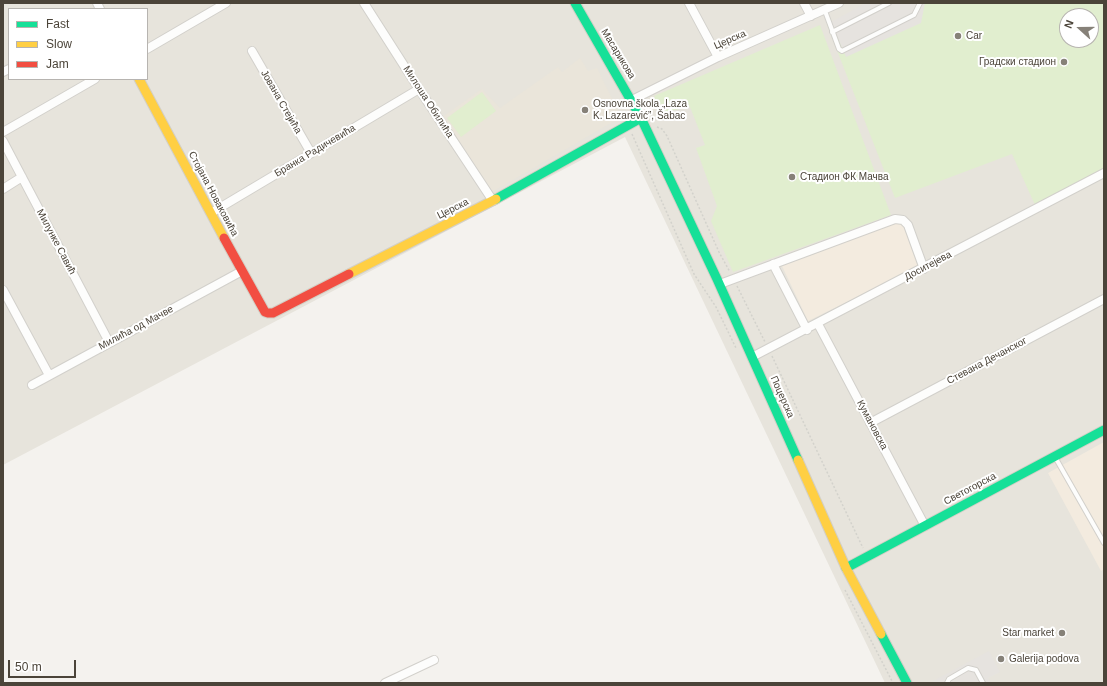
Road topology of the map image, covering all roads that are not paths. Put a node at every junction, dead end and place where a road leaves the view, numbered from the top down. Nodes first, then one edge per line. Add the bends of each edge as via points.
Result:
1 (226, 3) edge
2 (364, 3) edge
3 (575, 3) edge
4 (689, 3) edge
5 (804, 3) edge
6 (839, 3) edge
7 (889, 3) edge
8 (920, 3) edge
9 (825, 11) junction
10 (811, 16) junction
11 (832, 32) junction
12 (148, 48) edge
13 (252, 51) dead end
14 (718, 57) junction
15 (93, 80) edge
16 (140, 80) edge
17 (419, 89) junction
18 (632, 100) junction
19 (641, 118) junction
20 (3, 132) edge
21 (3, 141) edge
22 (311, 153) junction
23 (1104, 173) edge
24 (22, 177) junction
25 (3, 189) edge
26 (493, 200) junction
27 (211, 212) junction
28 (773, 264) junction
29 (924, 269) junction
30 (242, 271) junction
31 (720, 284) junction
32 (3, 290) edge
33 (1104, 299) edge
34 (273, 313) joint
35 (818, 324) junction
36 (807, 330) junction
37 (109, 342) junction
38 (752, 358) junction
39 (49, 375) junction
40 (32, 385) dead end
41 (870, 423) junction
42 (1104, 430) edge
43 (1055, 456) junction
44 (925, 526) junction
45 (1104, 543) edge
46 (846, 568) junction
47 (434, 660) dead end
48 (385, 683) edge
49 (907, 683) edge
50 (947, 683) edge
51 (983, 683) edge

1 - 12 street
2 - 17 street, Милоша Обилића
3 - 18 street, Масарикова
4 - 14 street
5 - 10 street
6 - 9 street, Церска
7 - 11 lane
8 - 11 lane via 914,15 842,51 838,49
9 - 10 street, Церска
9 - 11 lane
10 - 14 street, Церска
13 - 22 street, Јована Стејића
14 - 18 street, Церска
15 - 20 street
16 - 27 street, Стојана Новаковића
17 - 22 street, Бранка Радичевића
17 - 26 street, Милоша Обилића
18 - 19 street, Масарикова
19 - 26 street, Церска
19 - 31 street, Поцерска
21 - 24 street, Милунке Савић
22 - 27 street, Бранка Радичевића
23 - 29 street, Доситејева
24 - 25 street
24 - 37 street, Милунке Савић
26 - 34 street, Церска
27 - 30 street, Стојана Новаковића
28 - 29 street via 898,219 908,225
28 - 31 street
28 - 36 street
29 - 35 street, Доситејева
30 - 34 street, Стојана Новаковића via 265,312
30 - 37 street, Милића од Мачве
31 - 38 street, Поцерска
32 - 39 street
33 - 41 street, Стевана Дечанског
35 - 36 street, Доситејева
35 - 41 street, Кумановска
36 - 38 street, Доситејева
37 - 39 street, Милића од Мачве
38 - 46 street, Поцерска
39 - 40 street, Милића од Мачве
41 - 44 street, Кумановска
42 - 43 street, Светогорска
43 - 44 street, Светогорска
43 - 45 lane
44 - 46 street, Светогорска
46 - 49 street, Поцерска
47 - 48 street
50 - 51 lane via 948,679 968,668 976,670

